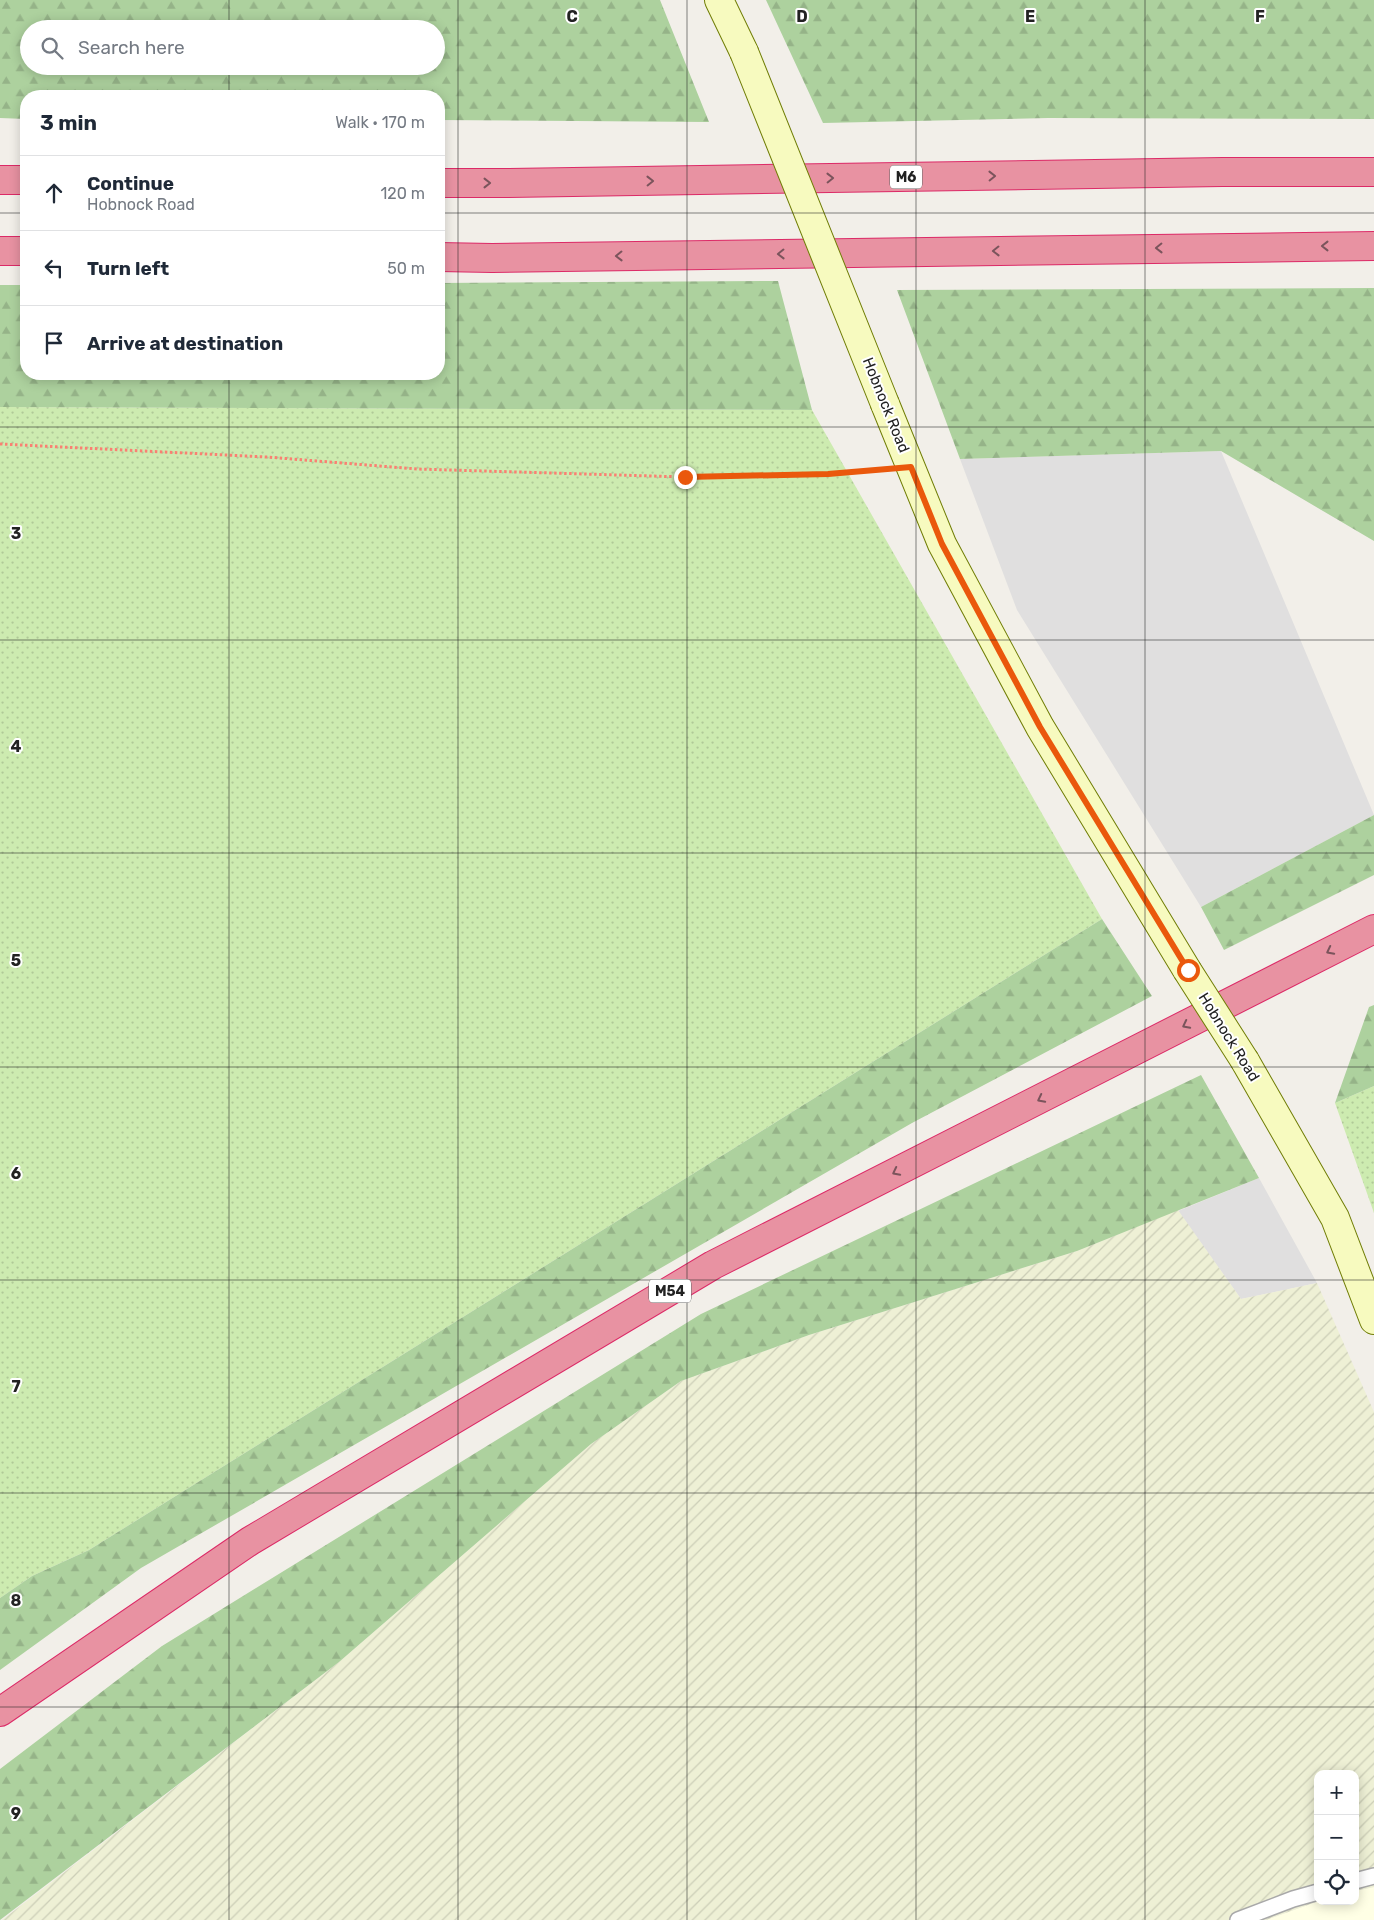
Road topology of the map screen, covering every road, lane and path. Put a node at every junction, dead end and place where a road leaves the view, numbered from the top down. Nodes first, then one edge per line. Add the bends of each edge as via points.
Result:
1 (719, 0) edge
2 (1374, 172) edge
3 (0, 180) edge
4 (20, 180) edge
5 (445, 183) edge
6 (1374, 246) edge
7 (0, 251) edge
8 (20, 251) edge
9 (445, 257) edge
10 (0, 444) edge
11 (911, 467) junction
12 (1374, 929) edge
13 (1374, 1320) edge
14 (0, 1712) edge
15 (1374, 1876) edge
16 (1359, 1880) edge
17 (1314, 1893) edge
18 (1238, 1920) edge

1 - 11 main road, Hobnock Road, bridge via 744,52
5 -> 2 highway, M6
3 - 4 highway
6 -> 9 highway
7 - 8 highway
10 - 11 path via 267,456 417,469 685,477 828,474
11 - 13 main road, Hobnock Road, bridge via 942,544 1040,727 1245,1061 1335,1218
12 -> 14 highway, M54 via 713,1265 250,1541
15 - 16 lane
17 - 18 lane

